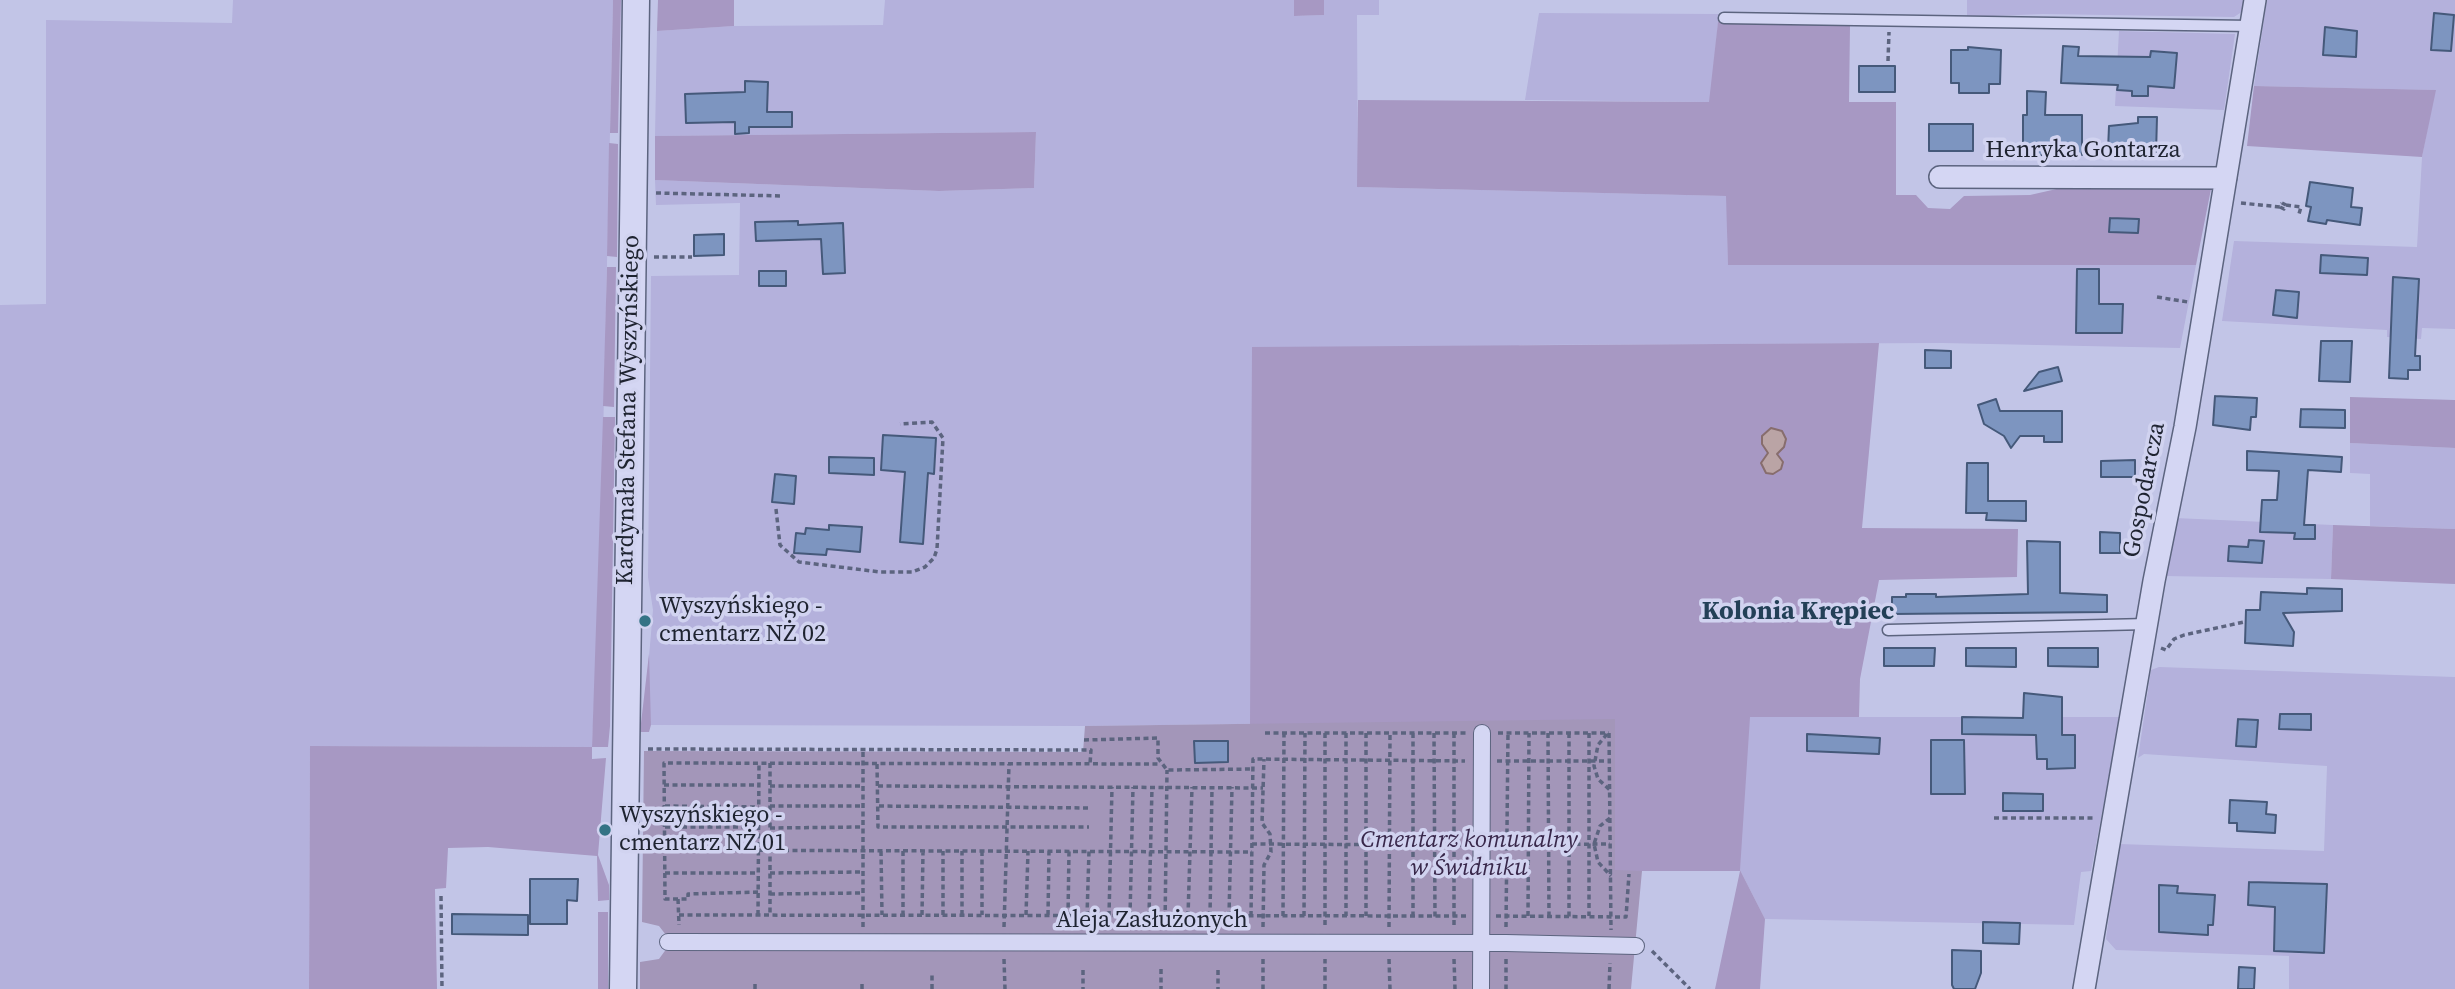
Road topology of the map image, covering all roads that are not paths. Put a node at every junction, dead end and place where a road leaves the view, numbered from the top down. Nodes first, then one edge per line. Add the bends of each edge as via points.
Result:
1 (636, 0) edge
2 (2255, 0) edge
3 (1724, 18) dead end
4 (2251, 26) junction
5 (1940, 177) dead end
6 (2226, 178) junction
7 (2148, 624) junction
8 (1888, 630) dead end
9 (1482, 733) road end
10 (673, 942) road end
11 (1481, 943) junction
12 (1636, 946) road end
13 (623, 989) edge
14 (1481, 989) edge
15 (2084, 989) edge

1 - 13 street, Kardynała Stefana Wyszyńskiego
2 - 4 street, Gospodarcza
3 - 4 lane
4 - 6 street, Gospodarcza
5 - 6 street, Henryka Gontarza
6 - 7 street, Gospodarcza
7 - 8 lane
7 - 15 street, Gospodarcza
9 - 11 street
10 - 11 street, Aleja Zasłużonych
11 - 12 street, Aleja Zasłużonych
11 - 14 street

